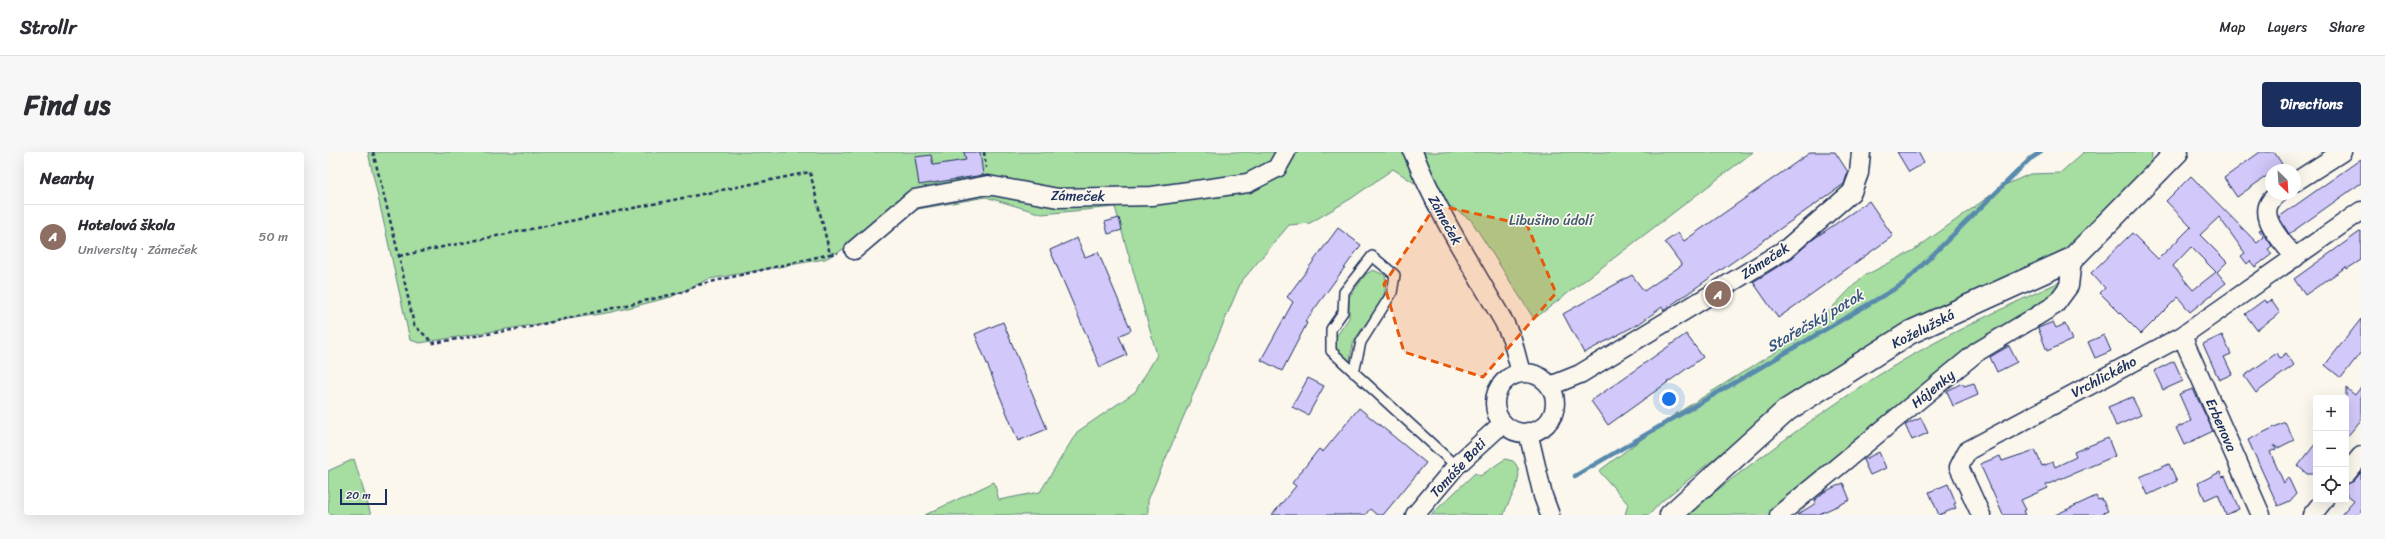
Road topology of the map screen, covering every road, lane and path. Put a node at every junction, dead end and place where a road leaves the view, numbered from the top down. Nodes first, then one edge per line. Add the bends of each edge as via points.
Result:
1 (373, 152) edge
2 (1286, 152) edge
3 (1413, 152) edge
4 (1861, 152) edge
5 (2177, 152) edge
6 (2342, 152) edge
7 (2301, 178) edge
8 (2270, 200) edge
9 (2361, 211) edge
10 (854, 250) joint
11 (830, 254) junction
12 (399, 256) junction
13 (2295, 258) junction
14 (2072, 259) junction
15 (2182, 336) junction
16 (1354, 372) junction
17 (1521, 373) junction
18 (1550, 386) junction
19 (1503, 423) junction
20 (1528, 432) junction
21 (2361, 456) edge
22 (1456, 466) junction
23 (2349, 470) edge
24 (2322, 503) edge
25 (1415, 515) edge
26 (1550, 515) edge
27 (1671, 515) edge
28 (1778, 515) edge
29 (1981, 515) edge
30 (2261, 515) edge
31 (2312, 515) edge

1 - 12 path
2 - 10 street, Zámeček via 1277,168 1248,183 1152,196 1058,198 988,185 914,199
3 - 17 street, Zámeček via 1444,221 1504,322 1512,339
4 - 18 street, Zámeček via 1859,173 1852,192 1786,249 1580,374
5 - 14 main road, Koželužská
6 - 7 street
8 - 13 street via 2266,211 2269,223
9 - 13 street, Vrchlického
10 - 11 path
11 - 12 path via 810,172
11 - 12 path via 698,285 684,292 538,325 433,343 414,325
13 - 15 street, Vrchlického
14 - 27 main road, Koželužská via 1911,332 1787,410
14 - 28 street, Hájenky via 2069,286 2056,305 1977,352
15 - 29 street, Vrchlického via 1966,451 1960,467
15 - 30 street, Erbenova
16 - 16 lane via 1331,352 1331,329 1343,312 1344,292 1372,256 1395,275 1392,293 1361,342
16 - 22 lane
17 - 18 street via 1536,375
17 - 19 street via 1508,378 1496,394 1497,414
18 - 20 street via 1555,405 1552,415 1546,424
19 - 20 street via 1510,429
19 - 22 street, Tomáše Bati
20 - 26 street
21 - 23 street
22 - 25 street, Tomáše Bati
24 - 31 street

